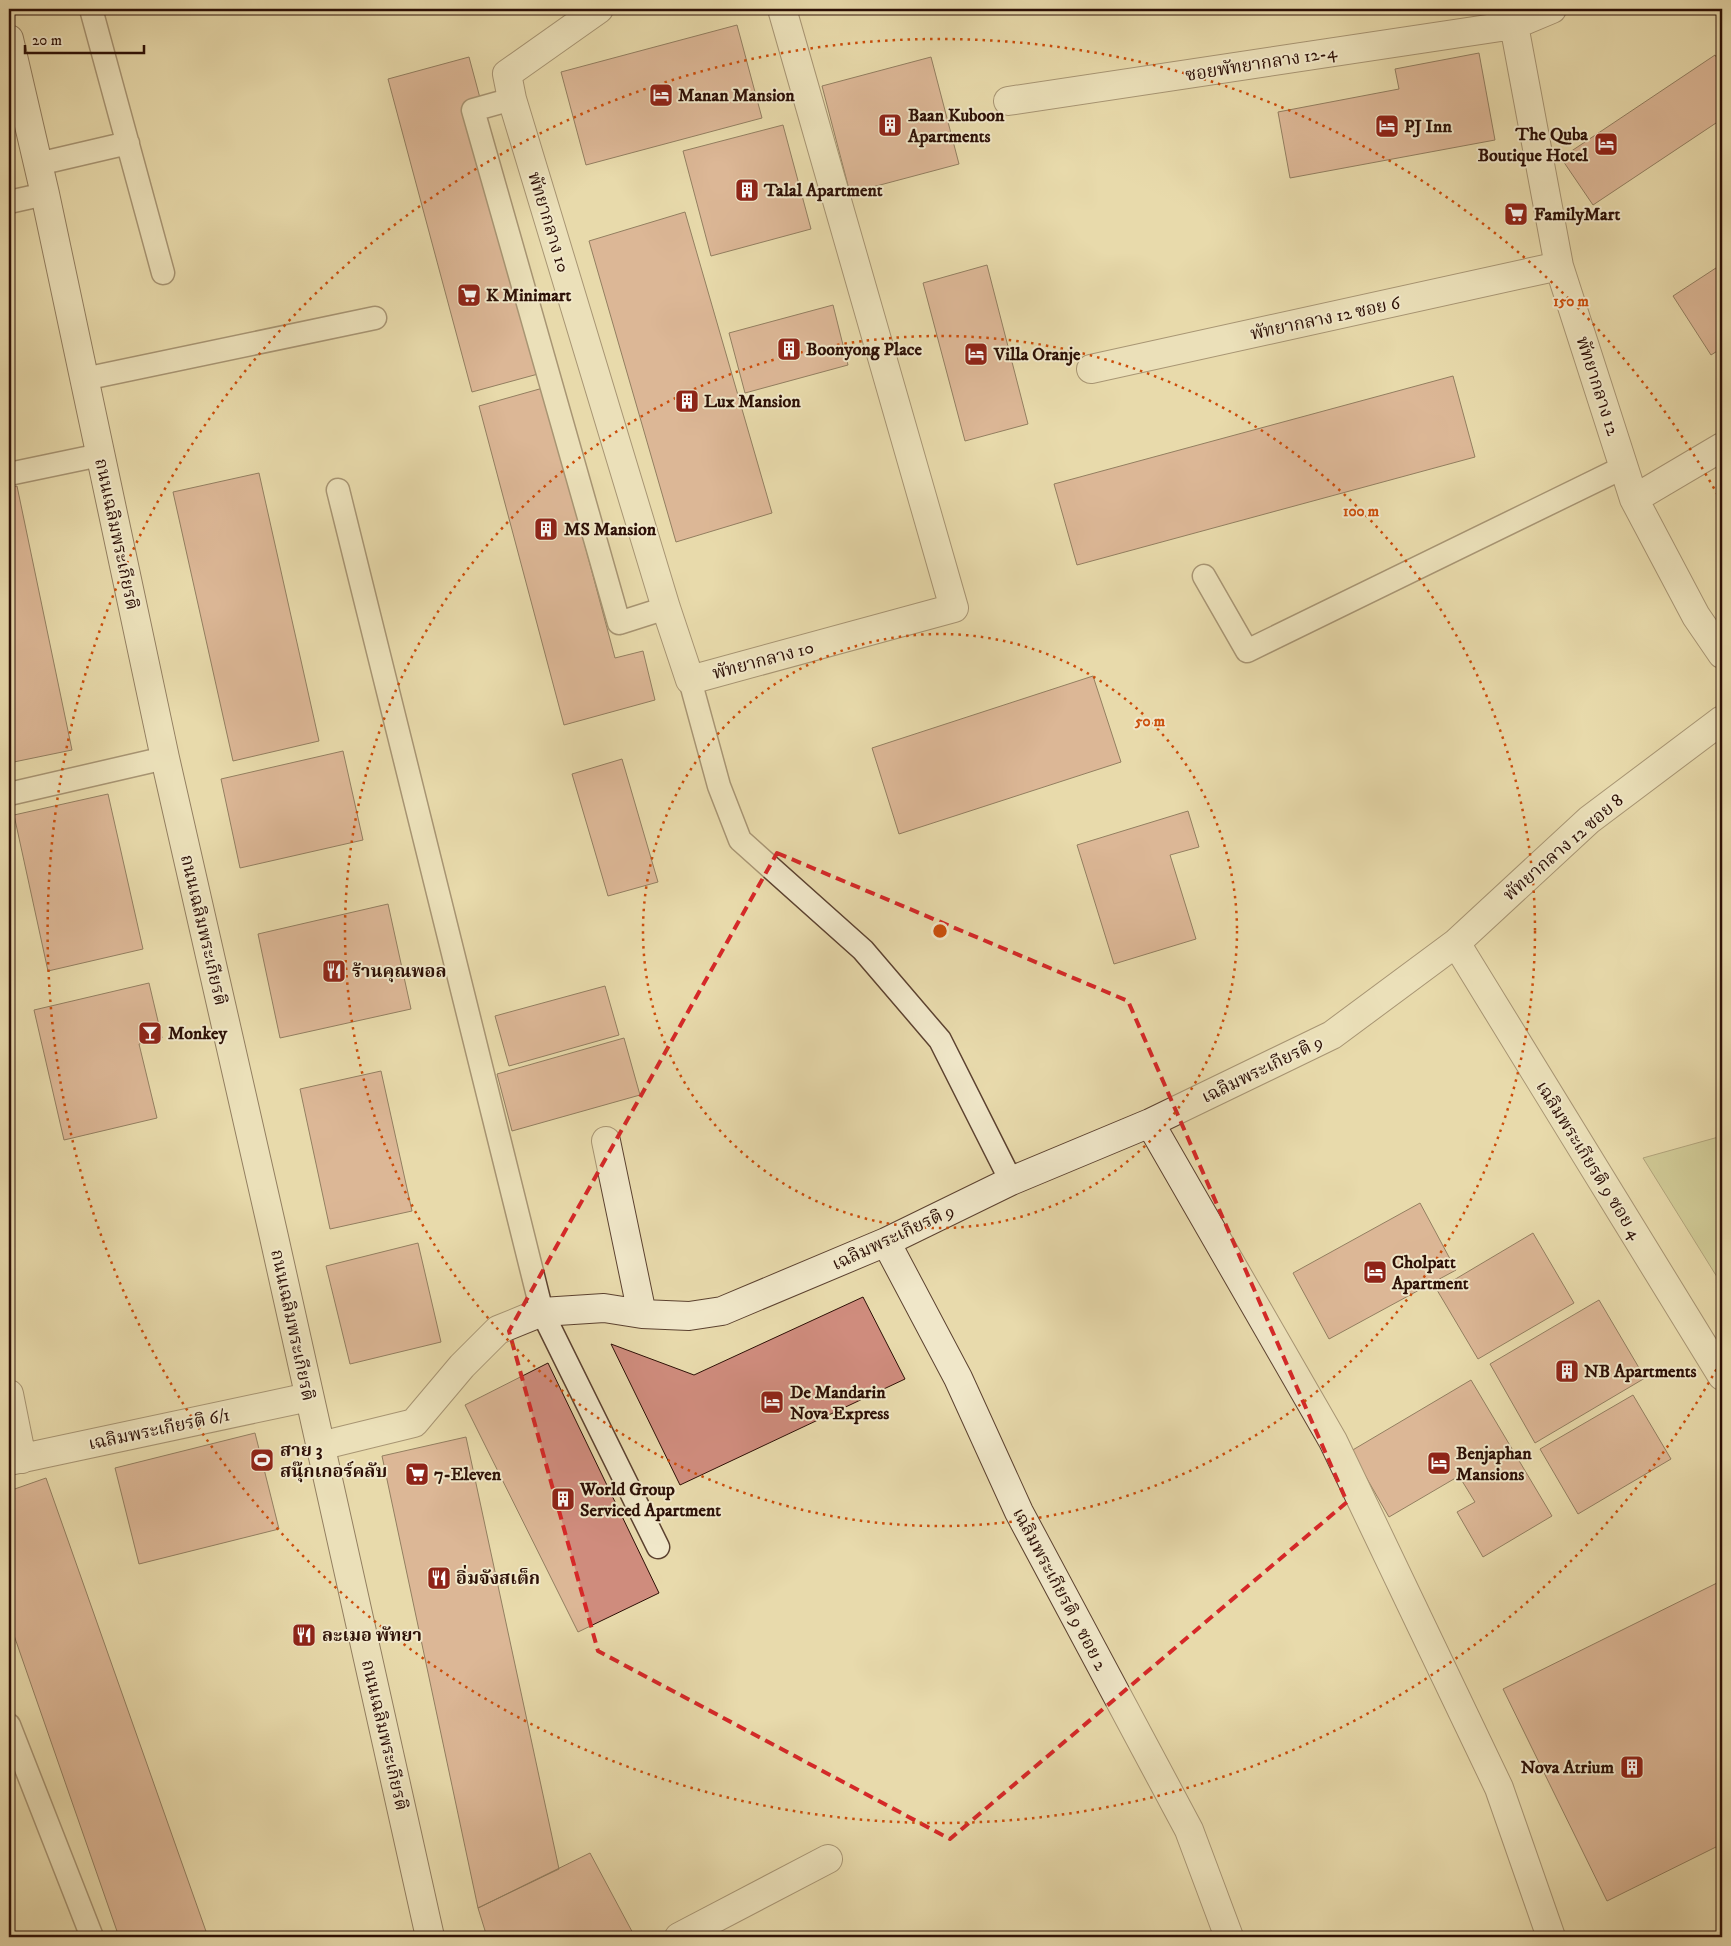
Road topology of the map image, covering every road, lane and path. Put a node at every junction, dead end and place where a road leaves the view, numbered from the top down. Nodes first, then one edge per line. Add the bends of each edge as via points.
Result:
1 (91, 9) edge
2 (599, 9) edge
3 (782, 9) edge
4 (1552, 9) edge
5 (1514, 17) edge
6 (9, 39) edge
7 (512, 98) junction
8 (1008, 101) dead end
9 (128, 144) junction
10 (38, 164) junction
11 (45, 194) junction
12 (9, 202) edge
13 (1559, 266) junction
14 (163, 273) dead end
15 (375, 318) dead end
16 (1091, 369) dead end
17 (84, 379) junction
18 (1722, 447) edge
19 (100, 455) junction
20 (1624, 467) junction
21 (9, 474) edge
22 (338, 490) dead end
23 (1634, 499) junction
24 (1204, 576) dead end
25 (666, 608) junction
26 (1722, 654) edge
27 (690, 680) junction
28 (1722, 720) edge
29 (165, 758) junction
30 (9, 794) edge
31 (1456, 943) junction
32 (1150, 1123) junction
33 (606, 1142) dead end
34 (1011, 1181) junction
35 (886, 1242) junction
36 (542, 1312) junction
37 (642, 1314) junction
38 (1722, 1376) edge
39 (9, 1394) edge
40 (309, 1397) junction
41 (320, 1446) junction
42 (15, 1460) edge
43 (658, 1547) dead end
44 (9, 1725) edge
45 (828, 1859) dead end
46 (92, 1937) edge
47 (430, 1937) edge
48 (679, 1937) edge
49 (1230, 1937) edge
50 (1551, 1937) edge

1 - 9 lane
2 - 7 street, พัทยากลาง 10 via 507,74
3 - 27 street, พัทยากลาง 10 via 954,608
4 - 5 street, ซอยพัทยากลาง 12-4
5 - 8 street, ซอยพัทยากลาง 12-4
5 - 13 street, พัทยากลาง 12
6 - 10 street, ถนนเฉลิมพระเกียรติ
7 - 25 street, พัทยากลาง 10
7 - 25 lane via 473,110 618,623
9 - 10 lane
9 - 14 lane
10 - 11 street, ถนนเฉลิมพระเกียรติ
11 - 12 lane
11 - 17 street, ถนนเฉลิมพระเกียรติ
13 - 16 street, พัทยากลาง 12 ซอย 6
13 - 20 street, พัทยากลาง 12
15 - 17 lane
17 - 19 street, ถนนเฉลิมพระเกียรติ
18 - 23 street
19 - 21 lane
19 - 29 street, ถนนเฉลิมพระเกียรติ
20 - 23 street, พัทยากลาง 12
20 - 24 lane via 1247,651
22 - 36 lane
23 - 26 street, พัทยากลาง 12 via 1696,616
25 - 27 street, พัทยากลาง 10
27 - 34 lane via 719,786 740,840 863,950 940,1040
28 - 31 street, พัทยากลาง 12 ซอย 8 via 1589,820
29 - 30 lane
29 - 40 street, ถนนเฉลิมพระเกียรติ
31 - 32 street, เฉลิมพระเกียรติ 9 via 1332,1035
31 - 38 street, เฉลิมพระเกียรติ 9 ซอย 4
32 - 34 street, เฉลิมพระเกียรติ 9
32 - 50 street via 1333,1441 1499,1788
33 - 37 street
34 - 35 street, เฉลิมพระเกียรติ 9
35 - 37 street, เฉลิมพระเกียรติ 9 via 722,1311 689,1316
35 - 49 street, เฉลิมพระเกียรติ 9 ซอย 2 via 958,1378 1019,1512 1189,1830
36 - 37 street, เฉลิมพระเกียรติ 9 via 604,1308
36 - 41 street, เฉลิมพระเกียรติ 9 via 498,1330 462,1366 414,1423
36 - 43 lane
39 - 42 street
40 - 41 street, ถนนเฉลิมพระเกียรติ
40 - 42 street, เฉลิมพระเกียรติ 6/1
41 - 47 street, ถนนเฉลิมพระเกียรติ
44 - 46 lane
45 - 48 street

